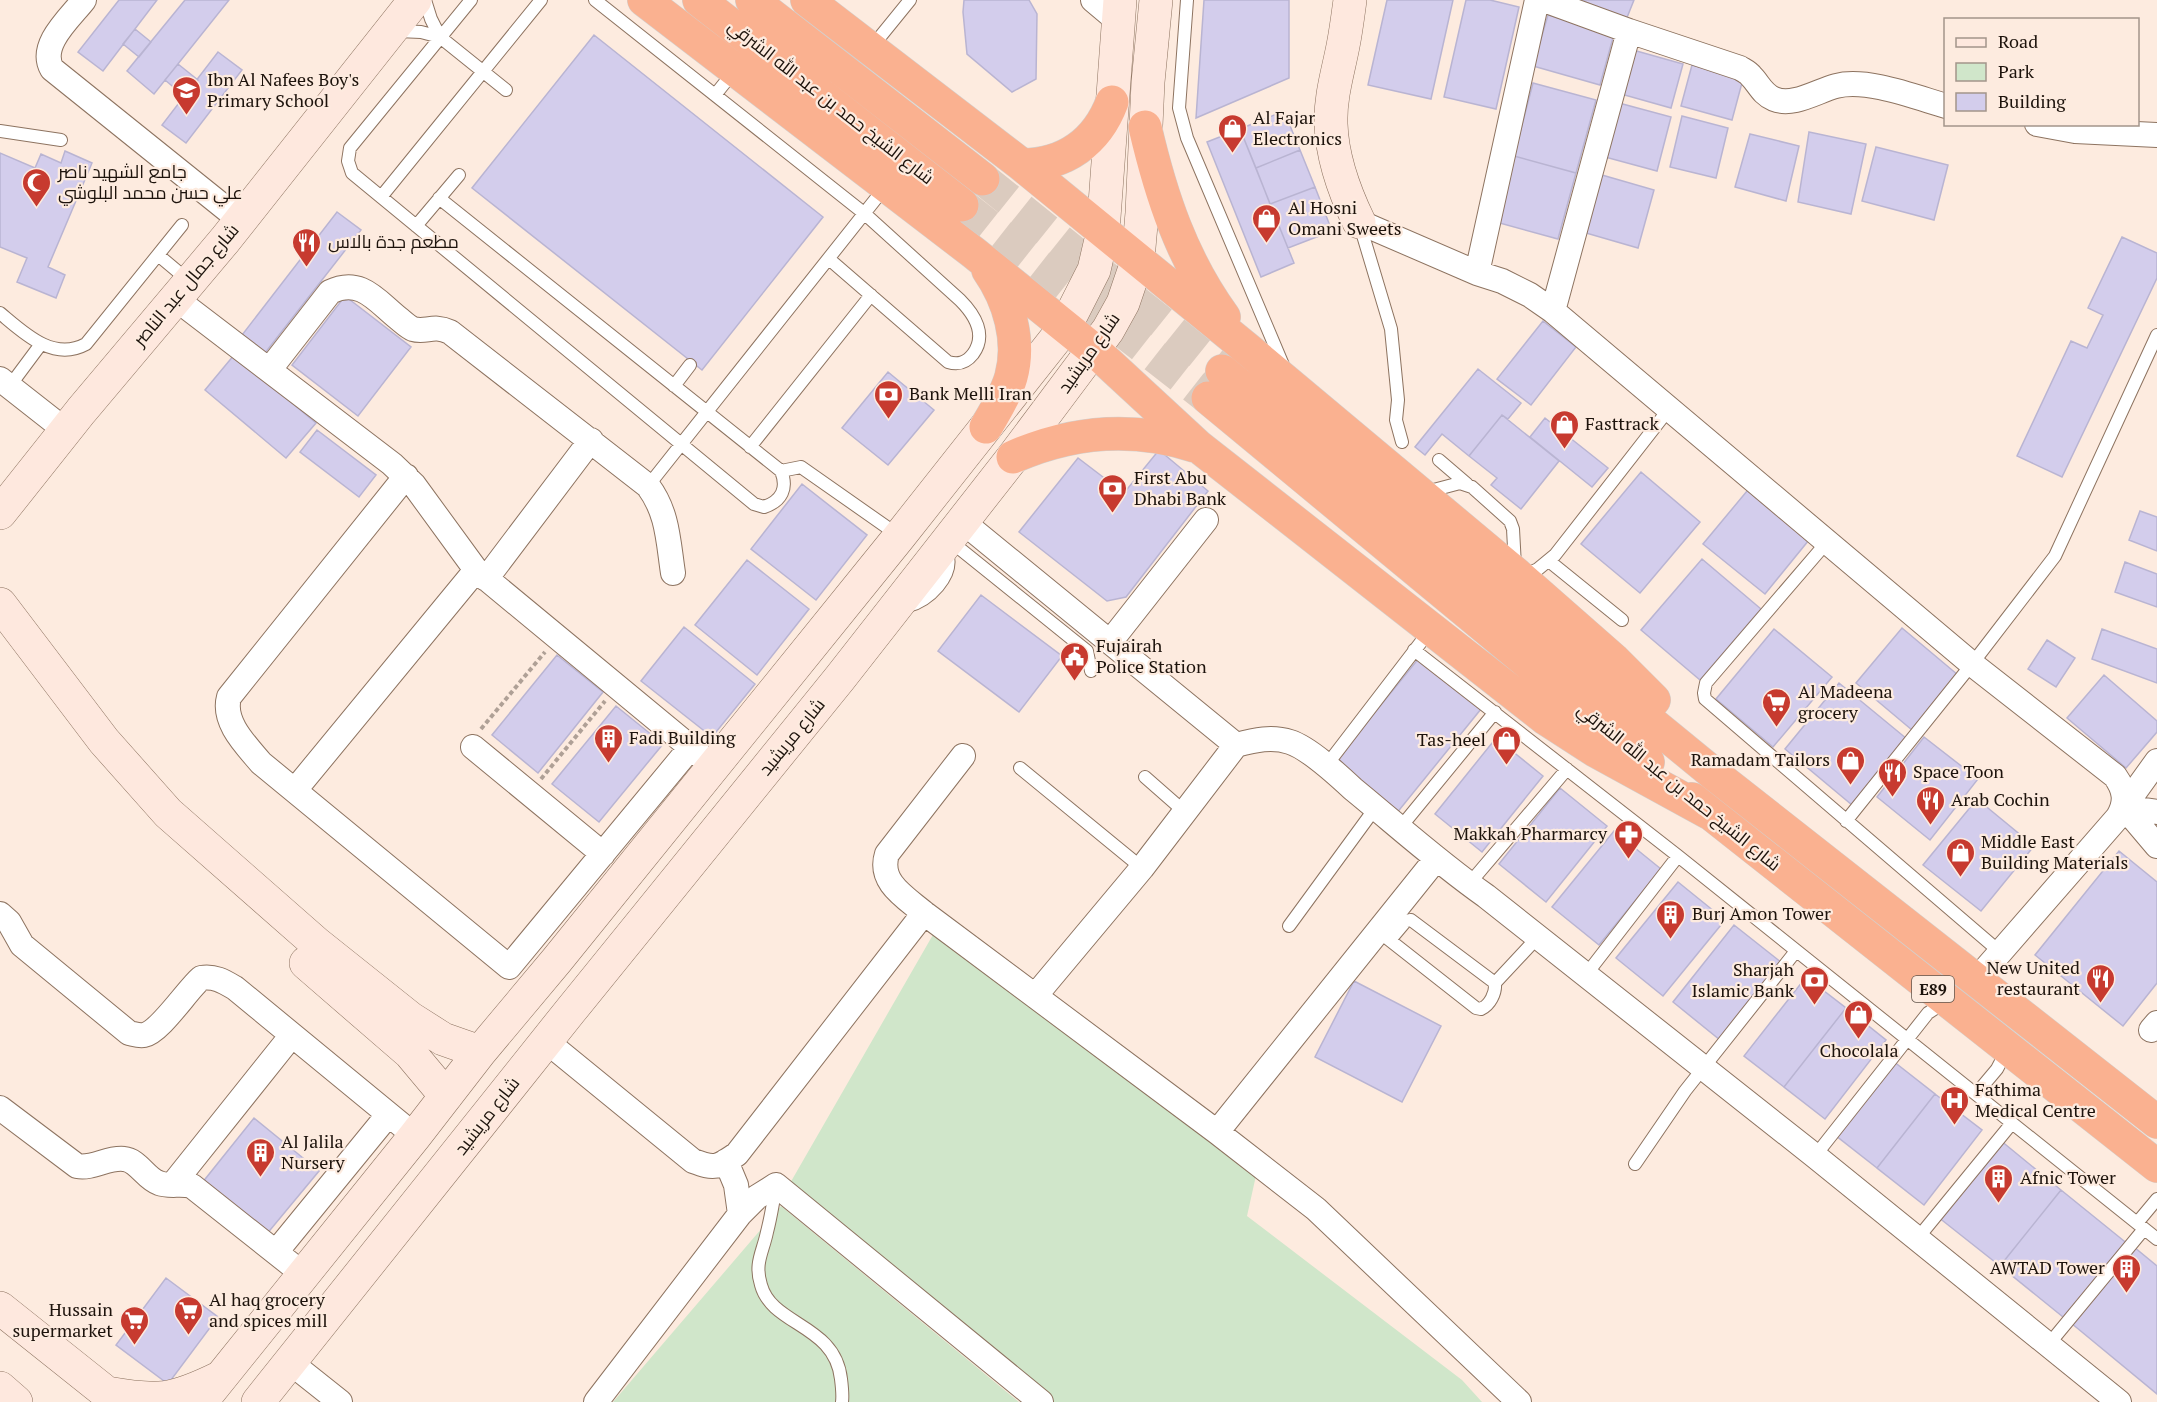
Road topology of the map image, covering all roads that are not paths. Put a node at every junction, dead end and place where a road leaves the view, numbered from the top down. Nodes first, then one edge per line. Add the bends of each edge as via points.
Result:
1 (84, 0) edge
2 (471, 0) edge
3 (542, 0) edge
4 (595, 0) edge
5 (644, 0) edge
6 (699, 0) edge
7 (752, 0) edge
8 (807, 0) edge
9 (910, 0) edge
10 (1093, 0) edge
11 (1350, 0) edge
12 (1537, 0) edge
13 (1544, 0) edge
14 (416, 1) edge
15 (1171, 6) edge
16 (1119, 10) edge
17 (1629, 31) junction
18 (390, 32) junction
19 (440, 38) junction
20 (870, 49) junction
21 (483, 72) junction
22 (725, 83) junction
23 (506, 90) dead end
24 (1112, 102) junction
25 (1944, 105) edge
26 (2048, 126) edge
27 (1145, 127) junction
28 (0, 131) edge
29 (2157, 135) edge
30 (61, 140) dead end
31 (1022, 165) junction
32 (459, 175) dead end
33 (982, 179) tunnel mouth
34 (886, 186) junction
35 (381, 197) junction
36 (439, 198) junction
37 (962, 205) tunnel mouth
38 (865, 214) junction
39 (240, 220) junction
40 (1359, 222) junction
41 (182, 225) dead end
42 (416, 226) junction
43 (1103, 231) junction
44 (974, 252) junction
45 (158, 255) junction
46 (829, 259) junction
47 (1137, 259) junction
48 (1477, 273) junction
49 (183, 290) junction
50 (1127, 291) junction
51 (1025, 293) junction
52 (1082, 293) junction
53 (1180, 293) junction
54 (872, 295) junction
55 (1553, 311) junction
56 (0, 313) edge
57 (1065, 327) junction
58 (2157, 334) edge
59 (41, 344) junction
60 (1094, 350) junction
61 (1251, 352) junction
62 (690, 365) dead end
63 (270, 369) junction
64 (5, 383) edge
65 (674, 386) junction
66 (1292, 387) junction
67 (1669, 409) junction
68 (707, 412) junction
69 (986, 427) junction
70 (65, 430) junction
71 (591, 440) junction
72 (1402, 442) dead end
73 (682, 444) junction
74 (750, 447) junction
75 (1199, 447) junction
76 (1013, 457) junction
77 (1439, 460) dead end
78 (781, 471) junction
79 (406, 476) junction
80 (1467, 484) junction
81 (648, 486) junction
82 (1420, 493) junction
83 (0, 513) edge
84 (1206, 520) dead end
85 (899, 537) junction
86 (948, 540) junction
87 (1827, 542) junction
88 (1549, 561) junction
89 (673, 573) dead end
90 (481, 575) junction
91 (1517, 575) junction
92 (0, 604) edge
93 (1622, 620) dead end
94 (0, 639) edge
95 (1423, 639) junction
96 (1110, 642) junction
97 (1972, 664) junction
98 (1091, 671) dead end
99 (1495, 712) junction
100 (1236, 745) junction
101 (473, 747) road end
102 (963, 756) dead end
103 (702, 757) junction
104 (2157, 761) edge
105 (1326, 765) junction
106 (1020, 768) dead end
107 (1567, 769) junction
108 (1714, 774) junction
109 (1145, 777) dead end
110 (295, 790) junction
111 (1376, 807) junction
112 (2124, 807) junction
113 (2157, 812) edge
114 (1186, 813) junction
115 (1709, 813) junction
116 (675, 814) junction
117 (1846, 821) junction
118 (1400, 828) junction
119 (2157, 846) edge
120 (603, 854) junction
121 (1678, 856) junction
122 (1436, 859) junction
123 (1142, 868) junction
124 (1469, 884) junction
125 (924, 913) junction
126 (0, 914) edge
127 (1288, 926) dead end
128 (632, 935) junction
129 (1384, 936) junction
130 (1538, 938) junction
131 (532, 939) junction
132 (1796, 951) junction
133 (2000, 952) junction
134 (557, 960) junction
135 (1586, 976) junction
136 (1977, 979) junction
137 (1495, 983) junction
138 (1035, 996) junction
139 (1948, 1001) junction
140 (291, 1035) junction
141 (1907, 1039) junction
142 (546, 1041) junction
143 (2007, 1048) junction
144 (480, 1052) junction
145 (1704, 1067) junction
146 (509, 1088) junction
147 (1976, 1094) junction
148 (446, 1096) junction
149 (0, 1108) edge
150 (388, 1114) junction
151 (2157, 1122) edge
152 (2012, 1123) junction
153 (1217, 1132) junction
154 (415, 1136) junction
155 (1815, 1156) junction
156 (726, 1161) junction
157 (1635, 1164) dead end
158 (2157, 1166) edge
159 (173, 1184) junction
160 (776, 1185) junction
161 (2157, 1199) edge
162 (740, 1214) junction
163 (2141, 1226) junction
164 (1917, 1239) junction
165 (2157, 1239) edge
166 (276, 1252) junction
167 (303, 1274) junction
168 (0, 1308) edge
169 (2049, 1344) junction
170 (291, 1363) junction
171 (0, 1388) edge
172 (210, 1390) edge
173 (113, 1398) edge
174 (16, 1402) edge
175 (258, 1402) edge
176 (340, 1402) edge
177 (596, 1402) edge
178 (842, 1402) edge
179 (1041, 1402) edge
180 (1519, 1402) edge
181 (2119, 1402) edge

1 - 39 street via 51,45 48,57 52,69
2 - 19 lane
3 - 21 lane
4 - 22 lane
5 - 22 highway
6 - 37 highway, شارع الشيخ حمد بن عبد الله الشرقي
7 - 33 highway, شارع الشيخ حمد بن عبد الله الشرقي
8 - 20 highway
9 - 20 lane
10 - 16 street
11 - 40 main road via 1332,97 1331,125 1342,179
12 - 48 street
13 - 17 street
14 - 18 main road, شارع جمال عبد الناصر
14 - 19 lane
15 - 27 main road, شارع مريشيد
15 - 66 lane via 1179,108 1187,138
16 - 24 main road, شارع مريشيد
17 - 25 street via 1740,68 1776,100 1790,101 1853,84
17 - 55 street
18 - 19 lane via 411,30
18 - 39 main road, شارع جمال عبد الناصر
19 - 21 lane
19 - 35 lane via 350,148 348,161 352,173
20 - 31 highway
21 - 23 lane
21 - 35 lane
22 - 34 highway
22 - 38 lane
24 - 31 highway via 1099,129 1078,150 1052,162
24 - 43 main road, شارع مريشيد
26 - 29 street
27 - 47 main road, شارع مريشيد
27 - 61 highway via 1162,195 1184,251 1214,304
28 - 30 lane
31 - 43 highway
32 - 36 lane
34 - 38 lane
34 - 44 highway
35 - 42 lane
36 - 42 lane
36 - 65 lane
38 - 46 lane
38 - 54 lane via 971,311 980,337 978,347 963,363 948,362
39 - 49 main road, شارع جمال عبد الناصر
40 - 48 street
40 - 72 lane via 1391,329 1398,400 1396,420
41 - 45 lane
42 - 73 lane
43 - 47 highway
43 - 52 main road, شارع مريشيد via 1094,270
44 - 51 highway
44 - 69 highway via 1002,294 1014,339 1012,375
45 - 49 lane
45 - 59 lane via 86,344 64,351
46 - 54 lane
46 - 68 lane
47 - 50 main road, شارع مريشيد
47 - 52 main road via 1118,277
47 - 53 highway
48 - 55 street via 1530,295
49 - 63 street
49 - 70 main road, شارع جمال عبد الناصر
50 - 53 main road
50 - 57 main road via 1093,304
50 - 60 main road, شارع مريشيد
51 - 52 main road via 1053,297
51 - 57 highway
52 - 57 main road, شارع مريشيد
53 - 61 highway
54 - 74 lane
55 - 67 street
56 - 59 lane
57 - 60 highway
57 - 69 main road, شارع مريشيد
58 - 97 lane via 2055,556
59 - 64 lane
60 - 75 highway
60 - 76 main road, شارع مريشيد
61 - 66 highway
62 - 65 lane
63 - 71 street via 330,292 354,286 410,327 435,327 450,332
63 - 79 street
64 - 70 street
65 - 68 lane
66 - 82 highway
67 - 87 street
67 - 88 lane
68 - 73 lane
68 - 74 lane
69 - 85 main road, شارع مريشيد
70 - 83 main road, شارع جمال عبد الناصر
71 - 81 street
71 - 90 street
73 - 78 lane via 758,506 770,505 783,491 786,482
73 - 81 lane
74 - 78 lane
75 - 76 highway via 1153,435 1098,433 1058,440
75 - 95 highway
76 - 86 main road, شارع مريشيد
77 - 80 lane
78 - 85 lane via 801,467
79 - 90 street
79 - 110 street via 229,697 226,707 237,732 261,763
80 - 82 lane
80 - 91 lane via 1510,521
81 - 89 street via 665,517
82 - 91 highway
84 - 96 street
85 - 103 main road, شارع مريشيد
86 - 96 street
86 - 98 lane via 1087,651
86 - 128 main road, شارع مريشيد
87 - 97 street
87 - 117 lane via 1706,683 1704,693 1709,705
88 - 91 lane
88 - 93 lane
90 - 103 street
90 - 110 street
91 - 108 highway via 1638,683
92 - 144 main road via 104,741 168,813 316,943 410,1018 442,1040
94 - 148 main road via 90,757 155,829 410,1053
95 - 99 lane
95 - 105 lane
95 - 115 highway via 1569,734
96 - 100 street
97 - 112 street via 2115,776 2122,786
97 - 117 lane
99 - 107 lane
99 - 118 lane
100 - 105 street via 1276,738 1293,743
100 - 114 street
101 - 120 street
102 - 125 street via 887,854 884,864 885,875 893,886
103 - 116 main road, شارع مريشيد
103 - 120 street
104 - 112 street
105 - 111 street
106 - 123 lane
107 - 121 lane
107 - 124 lane
108 - 115 highway, شارع الشيخ حمد بن عبد الله الشرقي via 1215,384
108 - 136 highway, شارع الشيخ حمد بن عبد الله الشرقي
109 - 114 lane
110 - 131 street via 508,967
111 - 118 street
111 - 127 lane
112 - 113 street
112 - 119 street
112 - 133 street
114 - 123 street
115 - 139 highway, شارع الشيخ حمد بن عبد الله الشرقي / E89
116 - 128 main road via 670,835 657,857 614,914 612,926 618,933
116 - 134 main road, شارع مريشيد
117 - 133 lane
118 - 122 street
120 - 131 street
121 - 132 lane
121 - 135 lane
122 - 124 street
122 - 129 street
123 - 138 street
124 - 130 street
125 - 138 street
125 - 156 street via 737,1154
126 - 140 street via 22,945 129,1033 144,1035 152,1031 195,983 211,976 235,988
128 - 142 main road, شارع مريشيد
129 - 137 lane via 1411,920
129 - 137 lane via 1476,1008 1487,1006
129 - 153 street
130 - 135 street
130 - 137 lane
131 - 134 street
132 - 141 lane
132 - 145 lane
133 - 136 street
134 - 144 main road, شارع مريشيد
134 - 146 main road via 570,977 521,1044 509,1074
135 - 145 street
136 - 151 highway, شارع الشيخ حمد بن عبد الله الشرقي
138 - 153 street
139 - 141 lane via 1928,1013
139 - 143 highway, شارع الشيخ حمد بن عبد الله الشرقي / E89
140 - 150 street
140 - 159 street
141 - 147 lane
141 - 155 lane
142 - 146 main road, شارع مريشيد
142 - 156 street via 693,1161 712,1168
143 - 147 lane via 1997,1069
143 - 158 highway, شارع الشيخ حمد بن عبد الله الشرقي / E89
144 - 148 main road, شارع مريشيد
145 - 155 street
145 - 157 lane
146 - 170 main road, شارع مريشيد
147 - 152 lane
148 - 154 main road, شارع مريشيد
149 - 159 street via 77,1166 128,1159 156,1182
150 - 154 street
150 - 166 street
152 - 163 lane
152 - 164 lane
153 - 180 street via 1316,1209
154 - 167 main road, شارع مريشيد
155 - 164 street
156 - 162 street via 736,1185
159 - 166 street via 199,1190
160 - 162 street
160 - 178 lane via 758,1260 760,1285 768,1301 817,1335 831,1351 840,1369
160 - 179 street
161 - 163 lane
162 - 177 street
163 - 165 lane
163 - 169 lane
164 - 169 street
166 - 167 street
167 - 172 main road, شارع مريشيد
168 - 173 main road
169 - 181 street
170 - 175 main road, شارع مريشيد
170 - 176 street
171 - 174 main road
172 - 173 main road via 169,1398

